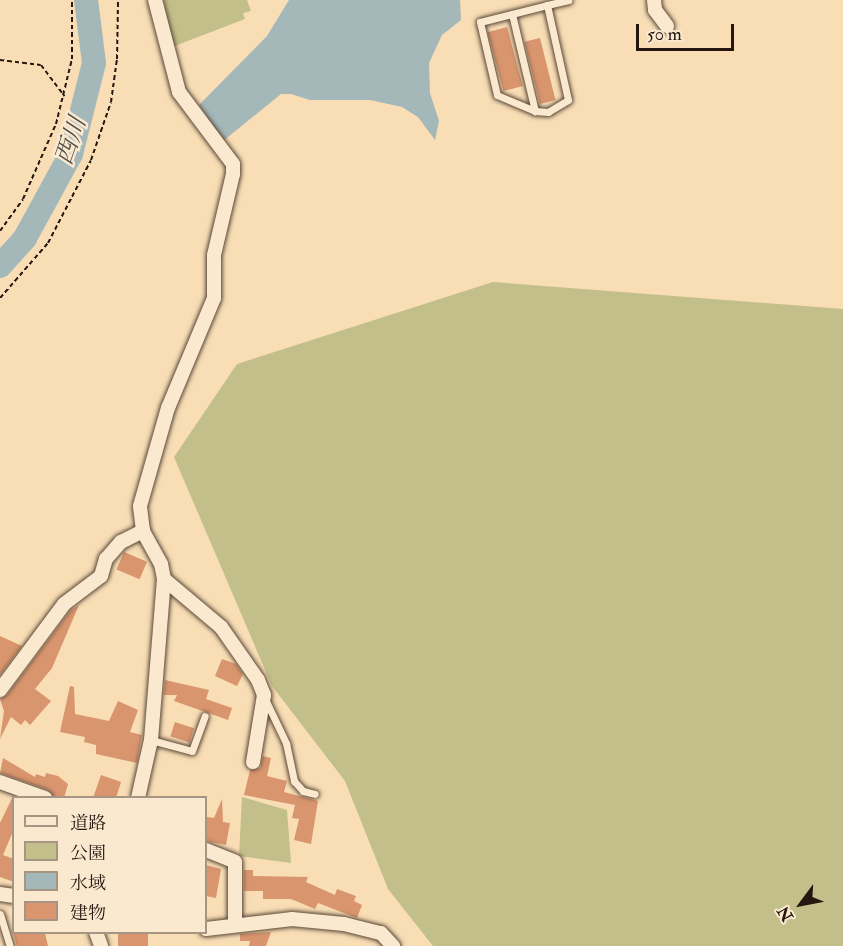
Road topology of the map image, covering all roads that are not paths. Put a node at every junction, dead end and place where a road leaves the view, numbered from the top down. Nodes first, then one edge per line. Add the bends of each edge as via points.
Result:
1 (155, 0) edge
2 (568, 0) edge
3 (654, 0) edge
4 (547, 5) junction
5 (512, 14) junction
6 (667, 26) dead end
7 (535, 111) junction
8 (143, 531) junction
9 (164, 579) junction
10 (0, 690) edge
11 (264, 695) junction
12 (205, 716) dead end
13 (152, 740) junction
14 (253, 762) dead end
15 (0, 782) edge
16 (315, 794) dead end
17 (39, 796) edge
18 (138, 796) edge
19 (207, 850) edge
20 (0, 914) edge
21 (235, 924) junction
22 (207, 929) edge
23 (10, 946) edge
24 (393, 946) edge

1 - 8 street via 179,92 233,164 233,174 214,255 214,298 185,360 145,479 140,506
2 - 4 lane
3 - 6 street via 655,10
4 - 5 lane
4 - 7 lane via 568,100 548,112
5 - 7 lane
5 - 7 lane via 480,22 497,95
8 - 9 street via 161,564
8 - 10 street via 121,543 106,559 101,576 64,604
9 - 11 street via 220,627 244,657
9 - 13 street
11 - 14 street
11 - 16 lane via 286,743 294,781 303,791
12 - 13 lane via 192,751
13 - 18 street
15 - 17 street
19 - 21 street via 235,862
20 - 23 lane
21 - 22 street
21 - 24 street via 292,919 344,924 381,933

